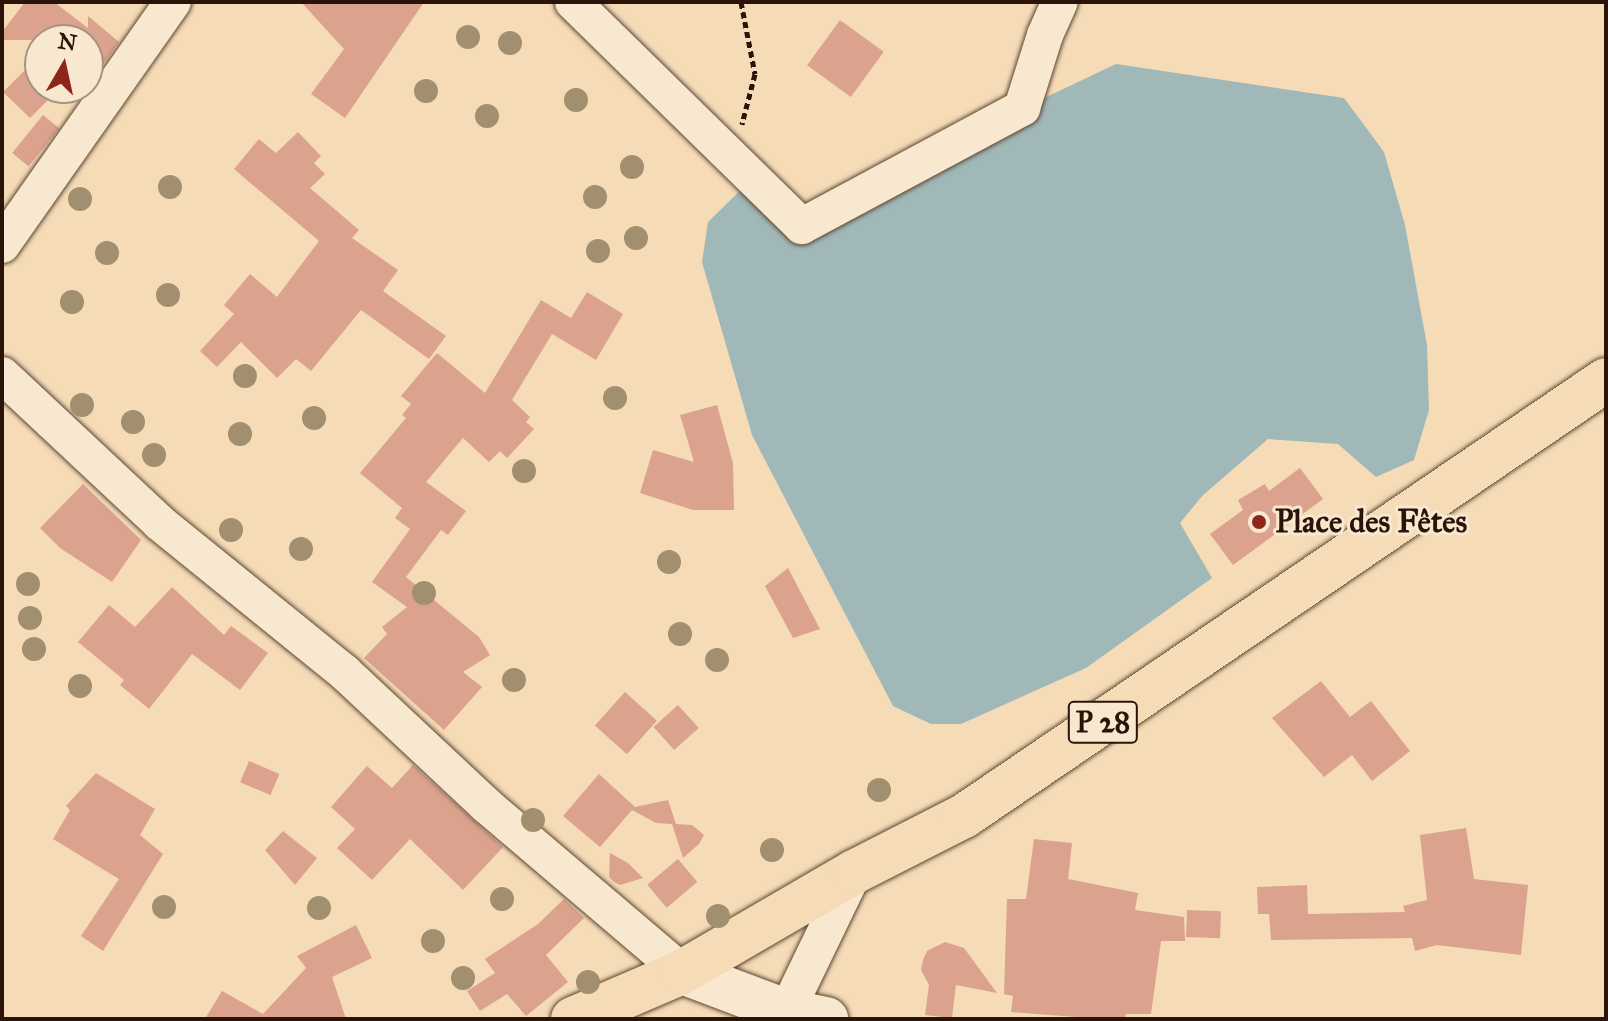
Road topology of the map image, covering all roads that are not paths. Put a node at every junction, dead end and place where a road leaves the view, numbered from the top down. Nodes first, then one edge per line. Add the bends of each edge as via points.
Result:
1 (173, 2) edge
2 (573, 2) edge
3 (1060, 2) edge
4 (2, 245) edge
5 (2, 375) edge
6 (1606, 380) edge
7 (854, 872) junction
8 (682, 972) junction
9 (799, 1016) edge
10 (573, 1019) edge

1 - 4 street
2 - 3 street via 802,226 1022,108
5 - 8 street via 160,523 344,672 486,805
6 - 7 main road, P 28 via 964,816
7 - 8 main road, P 28
7 - 9 street
8 - 9 main road
8 - 10 main road, P 28

